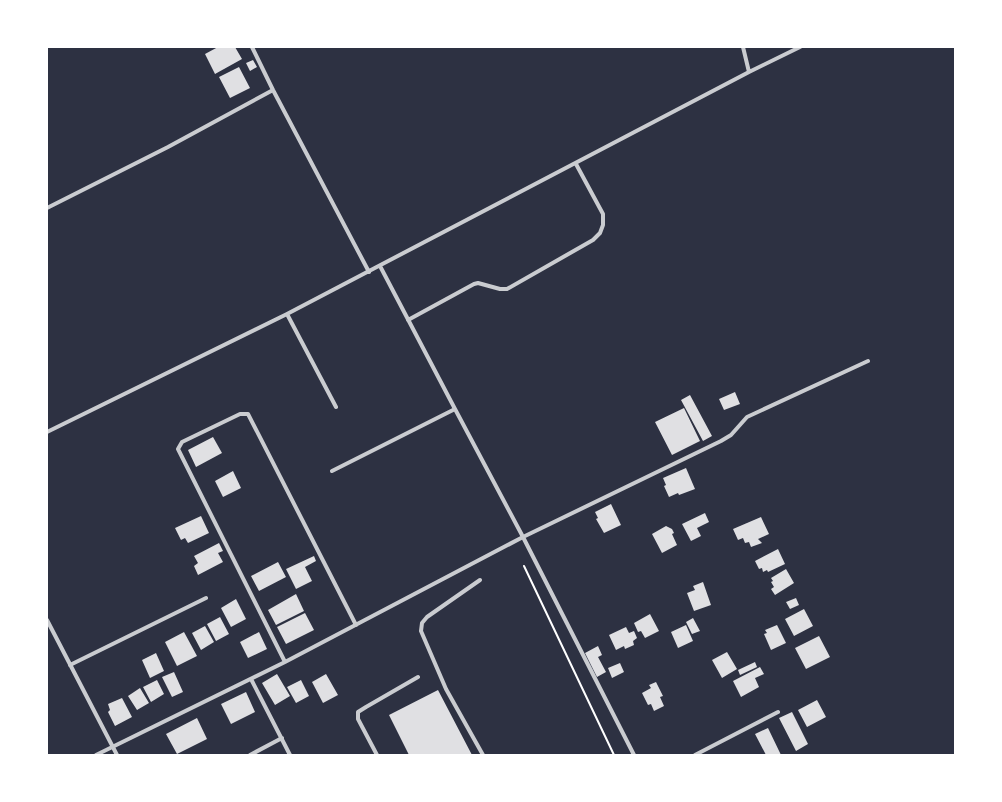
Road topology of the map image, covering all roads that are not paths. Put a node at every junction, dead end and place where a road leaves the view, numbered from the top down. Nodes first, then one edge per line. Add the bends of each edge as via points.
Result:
1 (252, 47) edge
2 (743, 47) edge
3 (800, 47) edge
4 (750, 72) junction
5 (273, 90) junction
6 (576, 164) junction
7 (47, 208) edge
8 (380, 266) junction
9 (369, 272) junction
10 (287, 314) junction
11 (408, 320) junction
12 (868, 361) dead end
13 (336, 407) dead end
14 (455, 409) junction
15 (47, 432) edge
16 (332, 471) dead end
17 (523, 537) junction
18 (480, 580) dead end
19 (206, 598) dead end
20 (47, 620) edge
21 (356, 625) junction
22 (285, 662) junction
23 (70, 665) junction
24 (418, 677) dead end
25 (251, 679) junction
26 (778, 712) dead end
27 (282, 738) junction
28 (113, 747) junction
29 (96, 755) edge
30 (117, 755) edge
31 (250, 755) edge
32 (290, 755) edge
33 (377, 755) edge
34 (483, 755) edge
35 (634, 755) edge
36 (695, 755) edge

1 - 5 street
2 - 4 street
3 - 4 street
4 - 6 street
5 - 7 street
5 - 9 street
6 - 8 street
6 - 11 street via 603,214 600,233 593,240 507,289 474,284
8 - 9 street
8 - 11 street
9 - 10 street
10 - 13 street
10 - 15 street
11 - 14 street
12 - 17 street via 747,417 731,435 721,441
14 - 16 street
14 - 17 street
17 - 21 street
17 - 35 street
18 - 34 street via 427,617 422,623 421,631 446,689
19 - 23 street
20 - 23 street
21 - 22 street
21 - 22 street via 248,414 240,414 182,442 178,449
22 - 25 street
23 - 28 street
24 - 33 street via 358,712 358,719
25 - 27 street
25 - 28 street
26 - 36 street
27 - 31 street
27 - 32 street
28 - 29 street
28 - 30 street

